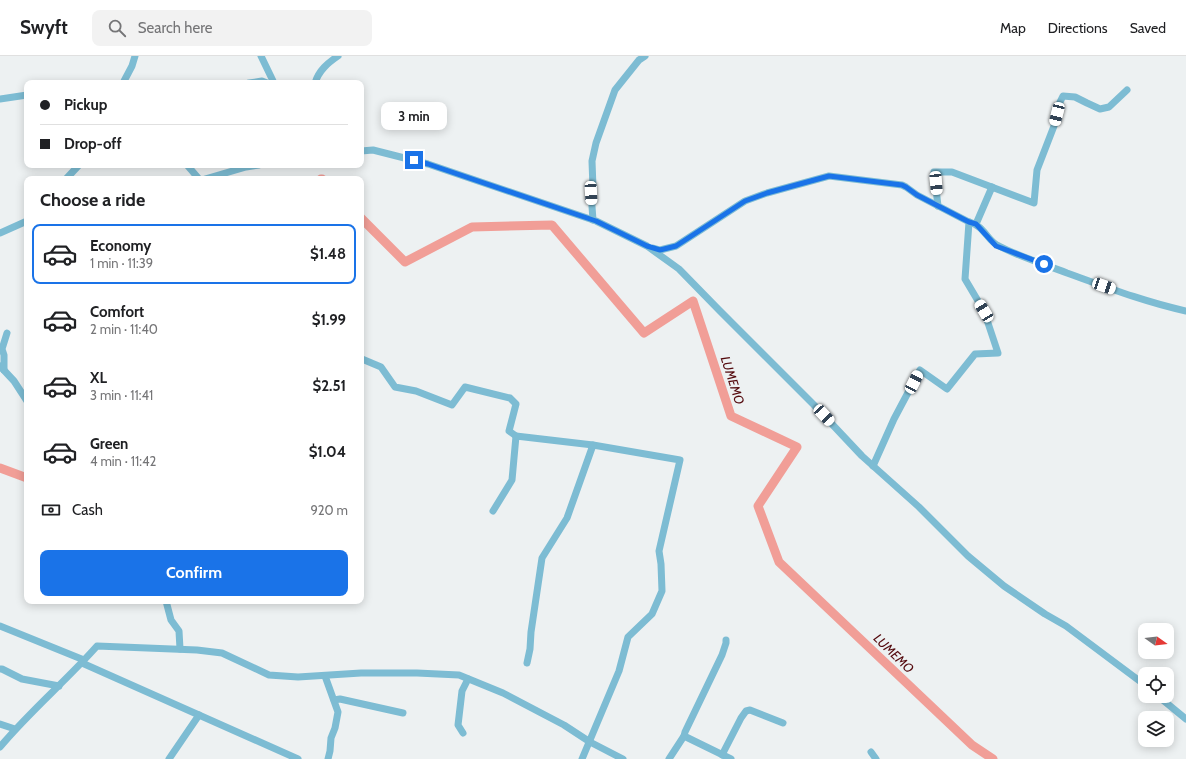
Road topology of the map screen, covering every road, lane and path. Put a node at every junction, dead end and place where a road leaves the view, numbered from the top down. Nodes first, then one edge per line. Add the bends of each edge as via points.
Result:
1 (135, 56) edge
2 (261, 56) edge
3 (645, 56) edge
4 (335, 57) edge
5 (125, 80) edge
6 (273, 80) edge
7 (316, 80) edge
8 (1127, 90) dead end
9 (24, 95) edge
10 (0, 99) edge
11 (364, 151) edge
12 (76, 168) edge
13 (243, 168) edge
14 (69, 176) edge
15 (215, 176) edge
16 (992, 187) junction
17 (938, 206) junction
18 (593, 220) junction
19 (24, 222) edge
20 (972, 223) junction
21 (0, 233) edge
22 (647, 246) junction
23 (1186, 311) edge
24 (7, 333) dead end
25 (364, 360) edge
26 (2, 368) edge
27 (24, 396) edge
28 (516, 436) junction
29 (593, 445) junction
30 (873, 466) junction
31 (493, 511) dead end
32 (167, 604) edge
33 (0, 626) edge
34 (726, 640) dead end
35 (180, 649) junction
36 (83, 662) junction
37 (527, 663) dead end
38 (0, 669) edge
39 (325, 676) junction
40 (468, 679) junction
41 (1138, 680) edge
42 (59, 686) junction
43 (334, 700) junction
44 (1167, 703) edge
45 (403, 713) dead end
46 (199, 715) junction
47 (1185, 717) edge
48 (783, 723) dead end
49 (0, 724) edge
50 (15, 729) junction
51 (463, 733) dead end
52 (684, 736) junction
53 (590, 742) junction
54 (0, 747) edge
55 (870, 752) dead end
56 (722, 754) junction
57 (169, 759) edge
58 (298, 759) edge
59 (328, 759) edge
60 (582, 759) edge
61 (623, 759) edge
62 (669, 759) edge
63 (731, 759) edge
64 (876, 759) edge

1 - 5 street
2 - 6 street
3 - 18 street via 615,90 596,143 592,161
4 - 7 street via 323,68
8 - 16 street via 1109,107 1100,109 1075,97 1063,96 1037,170 1034,203
9 - 10 street
11 - 18 street via 373,150 428,164
12 - 14 street
13 - 15 street
16 - 17 street via 952,172 934,172
16 - 20 street
17 - 20 street
17 - 22 street via 902,185 829,176 745,201 676,246 660,250
18 - 22 street
19 - 21 street
20 - 23 street via 996,246 1131,296
20 - 30 street via 965,279 984,311 998,353 975,354 947,389 920,370
22 - 30 street via 679,269
24 - 26 street via 2,349
25 - 28 street via 381,367 395,388 416,391 452,405 465,387 510,398 516,404 509,431
26 - 27 street
28 - 29 street
28 - 31 street via 512,480
29 - 37 street via 567,518 542,558
29 - 53 street via 680,460 659,551 662,591 652,614 628,637 619,671
30 - 41 street via 968,556 1004,586 1066,626
32 - 35 street via 171,620 179,631
33 - 36 street
34 - 52 street via 722,655
35 - 36 street via 97,646
35 - 39 street via 222,653 269,675 298,678
36 - 42 street
36 - 46 street
38 - 42 street via 22,679
39 - 40 street via 417,673 459,675
39 - 43 street
40 - 51 street via 462,691 458,725
40 - 53 street via 503,693 564,725
42 - 50 street
43 - 45 street via 340,699
43 - 59 street via 338,712
44 - 47 street
46 - 57 street
46 - 58 street
48 - 56 street via 750,710 746,711
49 - 50 street
50 - 54 street
52 - 56 street
52 - 62 street
53 - 60 street
53 - 61 street
55 - 64 street
56 - 63 street

